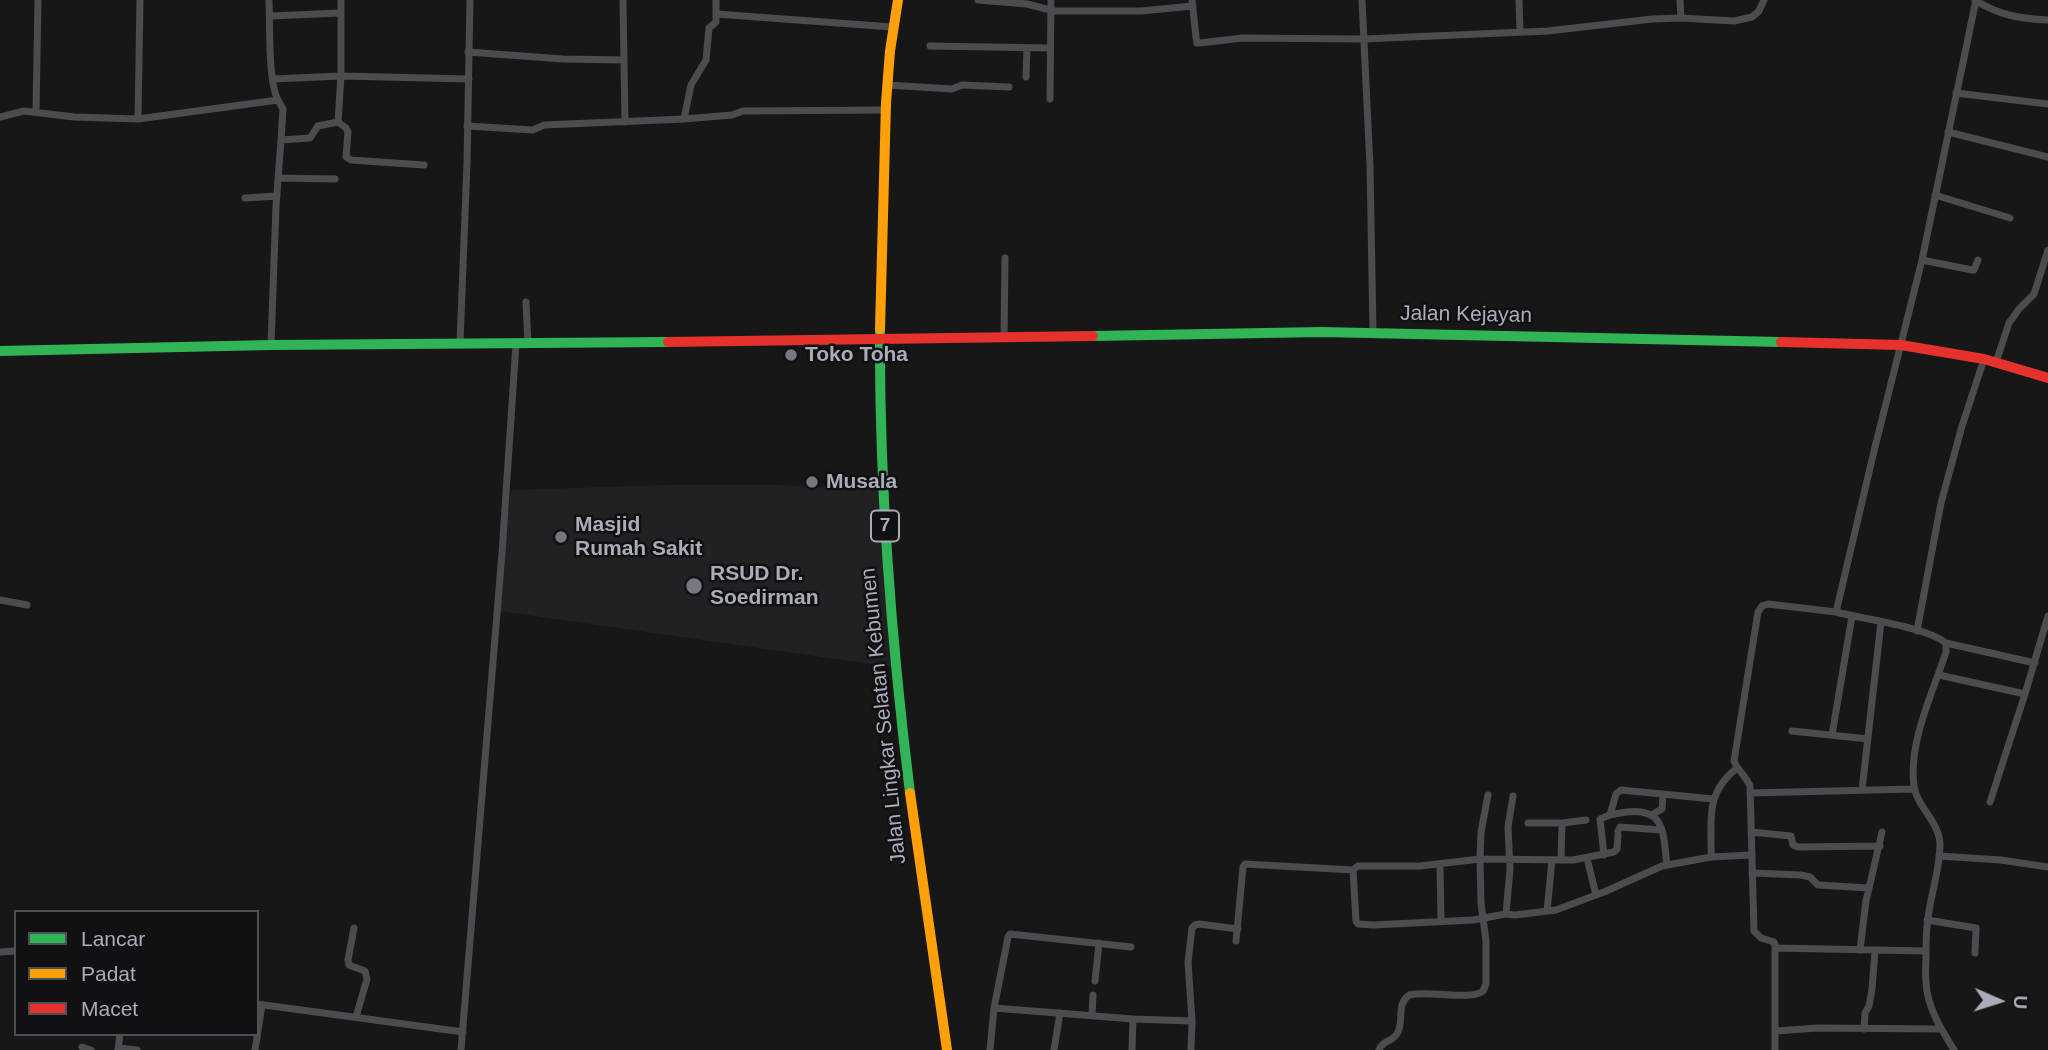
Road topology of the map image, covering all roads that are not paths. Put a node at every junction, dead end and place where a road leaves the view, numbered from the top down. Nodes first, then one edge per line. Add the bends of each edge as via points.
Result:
1 (38, 0) edge
2 (140, 0) edge
3 (269, 0) edge
4 (341, 0) edge
5 (470, 0) edge
6 (623, 0) edge
7 (716, 0) edge
8 (898, 0) edge
9 (978, 0) edge
10 (1051, 0) edge
11 (1363, 0) edge
12 (1519, 0) edge
13 (1680, 0) edge
14 (1764, 0) edge
15 (1975, 0) edge
16 (1193, 3) edge
17 (1052, 11) junction
18 (341, 13) junction
19 (716, 14) junction
20 (270, 16) junction
21 (1681, 18) junction
22 (2048, 20) edge
23 (892, 27) junction
24 (1520, 32) junction
25 (1364, 39) junction
26 (930, 46) dead end
27 (1027, 48) junction
28 (1050, 48) junction
29 (468, 52) junction
30 (624, 60) junction
31 (341, 76) junction
32 (1026, 77) dead end
33 (273, 79) junction
34 (468, 79) junction
35 (887, 85) junction
36 (1009, 87) dead end
37 (1956, 93) junction
38 (1050, 99) dead end
39 (278, 100) junction
40 (2048, 104) edge
41 (885, 110) junction
42 (36, 112) junction
43 (0, 117) edge
44 (338, 117) junction
45 (138, 119) junction
46 (684, 119) junction
47 (625, 122) junction
48 (467, 127) junction
49 (1948, 132) junction
50 (281, 140) junction
51 (2048, 157) edge
52 (424, 165) dead end
53 (278, 178) junction
54 (335, 178) dead end
55 (1935, 195) junction
56 (277, 196) junction
57 (245, 198) dead end
58 (2010, 218) dead end
59 (2048, 250) edge
60 (1005, 258) dead end
61 (1922, 260) junction
62 (1978, 260) dead end
63 (526, 302) dead end
64 (1373, 332) junction
65 (1004, 338) junction
66 (879, 340) junction
67 (460, 343) junction
68 (516, 344) junction
69 (528, 344) junction
70 (271, 345) junction
71 (1901, 345) junction
72 (0, 351) edge
73 (1984, 359) junction
74 (1996, 362) junction
75 (2048, 378) edge
76 (0, 600) edge
77 (27, 605) dead end
78 (1836, 612) junction
79 (1852, 616) junction
80 (2048, 616) edge
81 (1881, 622) junction
82 (1917, 631) junction
83 (1946, 643) junction
84 (2035, 663) junction
85 (1938, 675) junction
86 (2025, 694) junction
87 (1792, 732) dead end
88 (1832, 736) junction
89 (1868, 739) junction
90 (1737, 768) junction
91 (1914, 789) junction
92 (1863, 790) junction
93 (1750, 793) junction
94 (1663, 794) junction
95 (1488, 795) dead end
96 (1513, 796) dead end
97 (1713, 799) junction
98 (1990, 802) dead end
99 (1634, 812) junction
100 (1653, 814) junction
101 (1610, 815) junction
102 (1586, 820) dead end
103 (1528, 823) dead end
104 (1562, 823) junction
105 (1634, 828) junction
106 (1661, 830) junction
107 (1751, 832) junction
108 (1882, 832) dead end
109 (1880, 846) junction
110 (1604, 855) junction
111 (1752, 855) junction
112 (1939, 856) junction
113 (1711, 857) junction
114 (1587, 858) junction
115 (1480, 859) junction
116 (1509, 859) junction
117 (1552, 860) junction
118 (1561, 860) junction
119 (1440, 864) junction
120 (1667, 865) junction
121 (2048, 867) edge
122 (1353, 870) junction
123 (1752, 873) junction
124 (1869, 888) junction
125 (1596, 895) junction
126 (1546, 911) junction
127 (1506, 914) junction
128 (1484, 918) junction
129 (1927, 920) junction
130 (1441, 921) junction
131 (354, 928) dead end
132 (1238, 929) junction
133 (1236, 941) dead end
134 (1100, 943) junction
135 (1131, 947) dead end
136 (1775, 948) junction
137 (1860, 950) junction
138 (1875, 951) junction
139 (1926, 951) junction
140 (1975, 953) dead end
141 (1095, 981) dead end
142 (1093, 995) dead end
143 (259, 1004) edge
144 (994, 1008) junction
145 (1060, 1013) junction
146 (1092, 1015) junction
147 (356, 1017) junction
148 (1133, 1019) junction
149 (1192, 1021) junction
150 (1864, 1029) junction
151 (1941, 1029) junction
152 (1776, 1031) junction
153 (463, 1032) junction
154 (82, 1047) dead end
155 (118, 1049) edge
156 (91, 1050) edge
157 (137, 1050) edge
158 (461, 1050) edge
159 (947, 1050) edge
160 (990, 1050) edge
161 (1054, 1050) edge
162 (1132, 1050) edge
163 (1191, 1050) edge
164 (1378, 1050) edge
165 (1775, 1050) edge
166 (1954, 1050) edge

1 - 42 street
2 - 45 street
3 - 20 street
4 - 18 street
5 - 29 street
6 - 30 street
7 - 19 street
8 - 23 main road, Jalan Lingkar Selatan Kebumen / 7
9 - 17 street
10 - 17 street
11 - 25 street
12 - 24 street
13 - 21 street
14 - 21 street via 1759,10 1745,19
15 - 22 street via 1994,12
15 - 37 street
16 - 17 street via 1141,11
16 - 25 street via 1196,39 1203,43 1245,38
17 - 28 street
18 - 20 street
18 - 31 street
19 - 23 street
19 - 46 street via 716,22 709,28 706,60 691,85
20 - 33 street
21 - 24 street
23 - 35 main road, Jalan Lingkar Selatan Kebumen / 7
24 - 25 street
25 - 64 street
26 - 27 street
27 - 28 street
27 - 32 street
28 - 38 street
29 - 30 street
29 - 34 street
30 - 47 street
31 - 33 street
31 - 34 street
31 - 44 street
33 - 39 street
34 - 48 street
35 - 36 street
35 - 41 main road, Jalan Lingkar Selatan Kebumen / 7
37 - 40 street
37 - 49 street
39 - 45 street
39 - 50 street via 283,109
41 - 46 street via 743,111
41 - 66 main road, Jalan Lingkar Selatan Kebumen / 7
42 - 43 street via 15,111
42 - 45 street
44 - 50 street via 318,126 310,138
44 - 52 street via 348,132 348,158
46 - 47 street
47 - 48 street via 544,125 533,130
48 - 67 street
49 - 51 street
49 - 55 street
50 - 53 street
53 - 54 street
53 - 56 street
55 - 58 street
55 - 61 street
56 - 57 street
56 - 70 street
59 - 74 street via 2034,293 2010,323
60 - 65 street
61 - 62 street via 1974,270
61 - 71 street
63 - 69 street
64 - 65 main road, Jalan Kejayan
64 - 71 main road, Jalan Kejayan
65 - 66 main road, Jalan Kejayan
66 - 69 main road, Jalan Kejayan
66 - 159 main road, Jalan Lingkar Selatan Kebumen / 7 via 891,623
67 - 68 main road, Jalan Kejayan
67 - 70 main road, Jalan Kejayan
68 - 69 main road, Jalan Kejayan
68 - 153 street
70 - 72 main road, Jalan Kejayan
71 - 73 main road, Jalan Kejayan
71 - 78 street
73 - 74 main road, Jalan Kejayan
73 - 82 street via 1941,503
74 - 75 main road, Jalan Kejayan
76 - 77 street
78 - 79 street
78 - 90 street via 1768,604 1758,612 1734,753
79 - 81 street
79 - 88 street
80 - 84 street
81 - 82 street
81 - 89 street
82 - 83 street
83 - 84 street
83 - 85 street
84 - 86 street
85 - 86 street
85 - 91 street via 1919,738
86 - 98 street
87 - 88 street
88 - 89 street
89 - 92 street
90 - 93 street via 1748,780
90 - 97 street via 1723,780
91 - 92 street
91 - 112 street via 1935,825
92 - 93 street
93 - 107 street
94 - 97 street
94 - 100 street via 1662,809
94 - 101 street via 1618,791
95 - 115 street
96 - 116 street
97 - 113 street
99 - 100 street
99 - 101 street
99 - 105 street
100 - 106 street
101 - 110 street via 1600,819
102 - 104 street
103 - 104 street
104 - 118 street
105 - 106 street
105 - 110 street via 1620,827 1616,850
106 - 120 street
107 - 109 street via 1791,836 1795,846
107 - 111 street
108 - 109 street
109 - 124 street
110 - 114 street
111 - 113 street
111 - 123 street
112 - 121 street
112 - 129 street
113 - 120 street
114 - 118 street
114 - 125 street
115 - 116 street
115 - 119 street
115 - 128 street
116 - 117 street
116 - 127 street
117 - 118 street
117 - 126 street
119 - 122 street via 1358,866
119 - 130 street
120 - 125 street
122 - 130 street via 1358,924
122 - 132 street via 1245,864
123 - 124 street via 1801,875 1818,885
123 - 136 street via 1754,931 1774,942
124 - 137 street
125 - 126 street
126 - 127 street
127 - 128 street
128 - 130 street
128 - 164 street via 1483,991 1409,996 1402,1001 1397,1035
129 - 139 street
129 - 140 street via 1976,928
131 - 147 street via 349,965 365,971 367,979
132 - 133 street
132 - 149 street via 1194,926 1188,962
134 - 135 street
134 - 141 street
134 - 144 street via 1010,934
136 - 137 street
136 - 152 street
137 - 138 street
138 - 139 street
138 - 150 street
139 - 151 street via 1927,990
142 - 146 street
143 - 147 street
144 - 145 street
144 - 160 street
145 - 146 street
145 - 161 street
146 - 148 street
147 - 153 street
148 - 149 street
148 - 162 street
149 - 163 street
150 - 151 street
150 - 152 street
151 - 166 street
152 - 165 street
153 - 158 street
154 - 156 street
155 - 157 street

